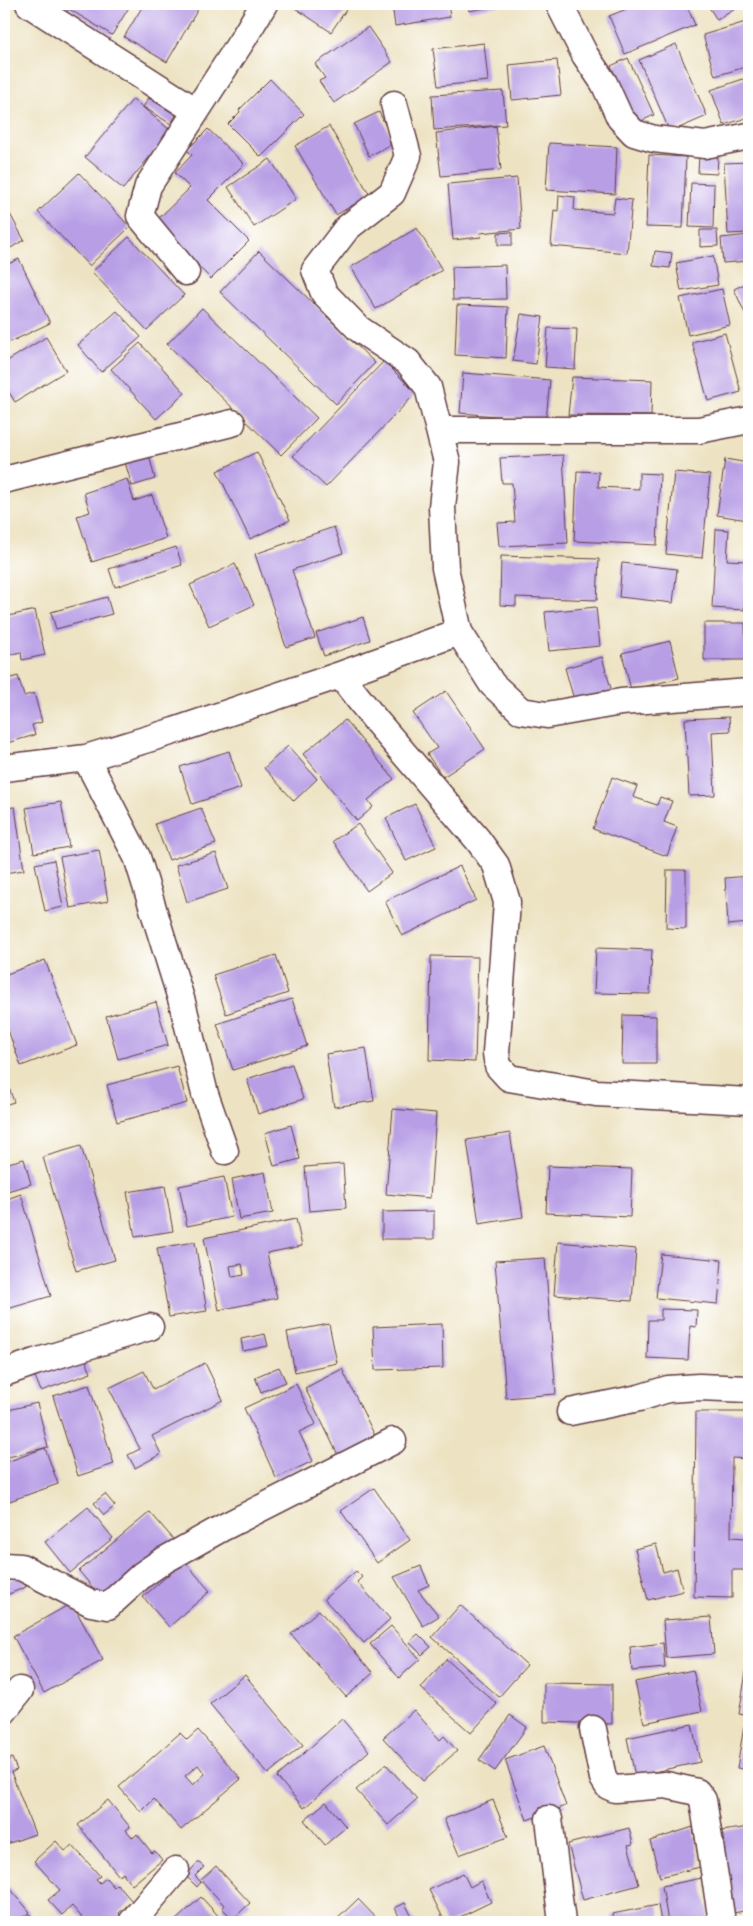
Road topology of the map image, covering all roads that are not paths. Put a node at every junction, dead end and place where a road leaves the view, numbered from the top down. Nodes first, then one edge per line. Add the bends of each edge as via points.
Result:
1 (29, 4) edge
2 (264, 4) edge
3 (559, 4) edge
4 (394, 104) dead end
5 (196, 111) junction
6 (749, 136) edge
7 (186, 272) dead end
8 (749, 420) edge
9 (232, 423) dead end
10 (439, 430) junction
11 (4, 480) edge
12 (459, 632) junction
13 (340, 675) junction
14 (749, 692) edge
15 (86, 758) junction
16 (4, 768) edge
17 (749, 1101) edge
18 (225, 1151) dead end
19 (150, 1327) dead end
20 (4, 1373) edge
21 (749, 1389) edge
22 (570, 1412) dead end
23 (393, 1441) dead end
24 (4, 1566) edge
25 (20, 1690) dead end
26 (4, 1711) edge
27 (593, 1729) dead end
28 (549, 1819) dead end
29 (176, 1870) dead end
30 (132, 1922) edge
31 (562, 1922) edge
32 (722, 1922) edge

1 - 5 street
2 - 5 street
3 - 6 street via 620,118 634,133 654,139 705,145
4 - 10 street via 408,156 392,193 346,228 315,270 324,293 359,329 408,362 428,387
5 - 7 street via 148,186 140,216
8 - 10 street via 699,430
9 - 11 street
10 - 12 street via 446,462 442,507 445,568
12 - 13 street
12 - 14 street via 492,684 521,711 547,715 621,702
13 - 15 street
13 - 17 street via 496,865 507,902 496,1053 498,1066 509,1078 596,1093
15 - 16 street
15 - 18 street via 137,857 182,1002 205,1094
19 - 20 street
21 - 22 street via 668,1389
23 - 24 street via 161,1562 108,1606 91,1602 21,1567
25 - 26 street
27 - 32 street via 603,1778 608,1786 615,1789 666,1785 698,1792 703,1800
28 - 31 street
29 - 30 street

